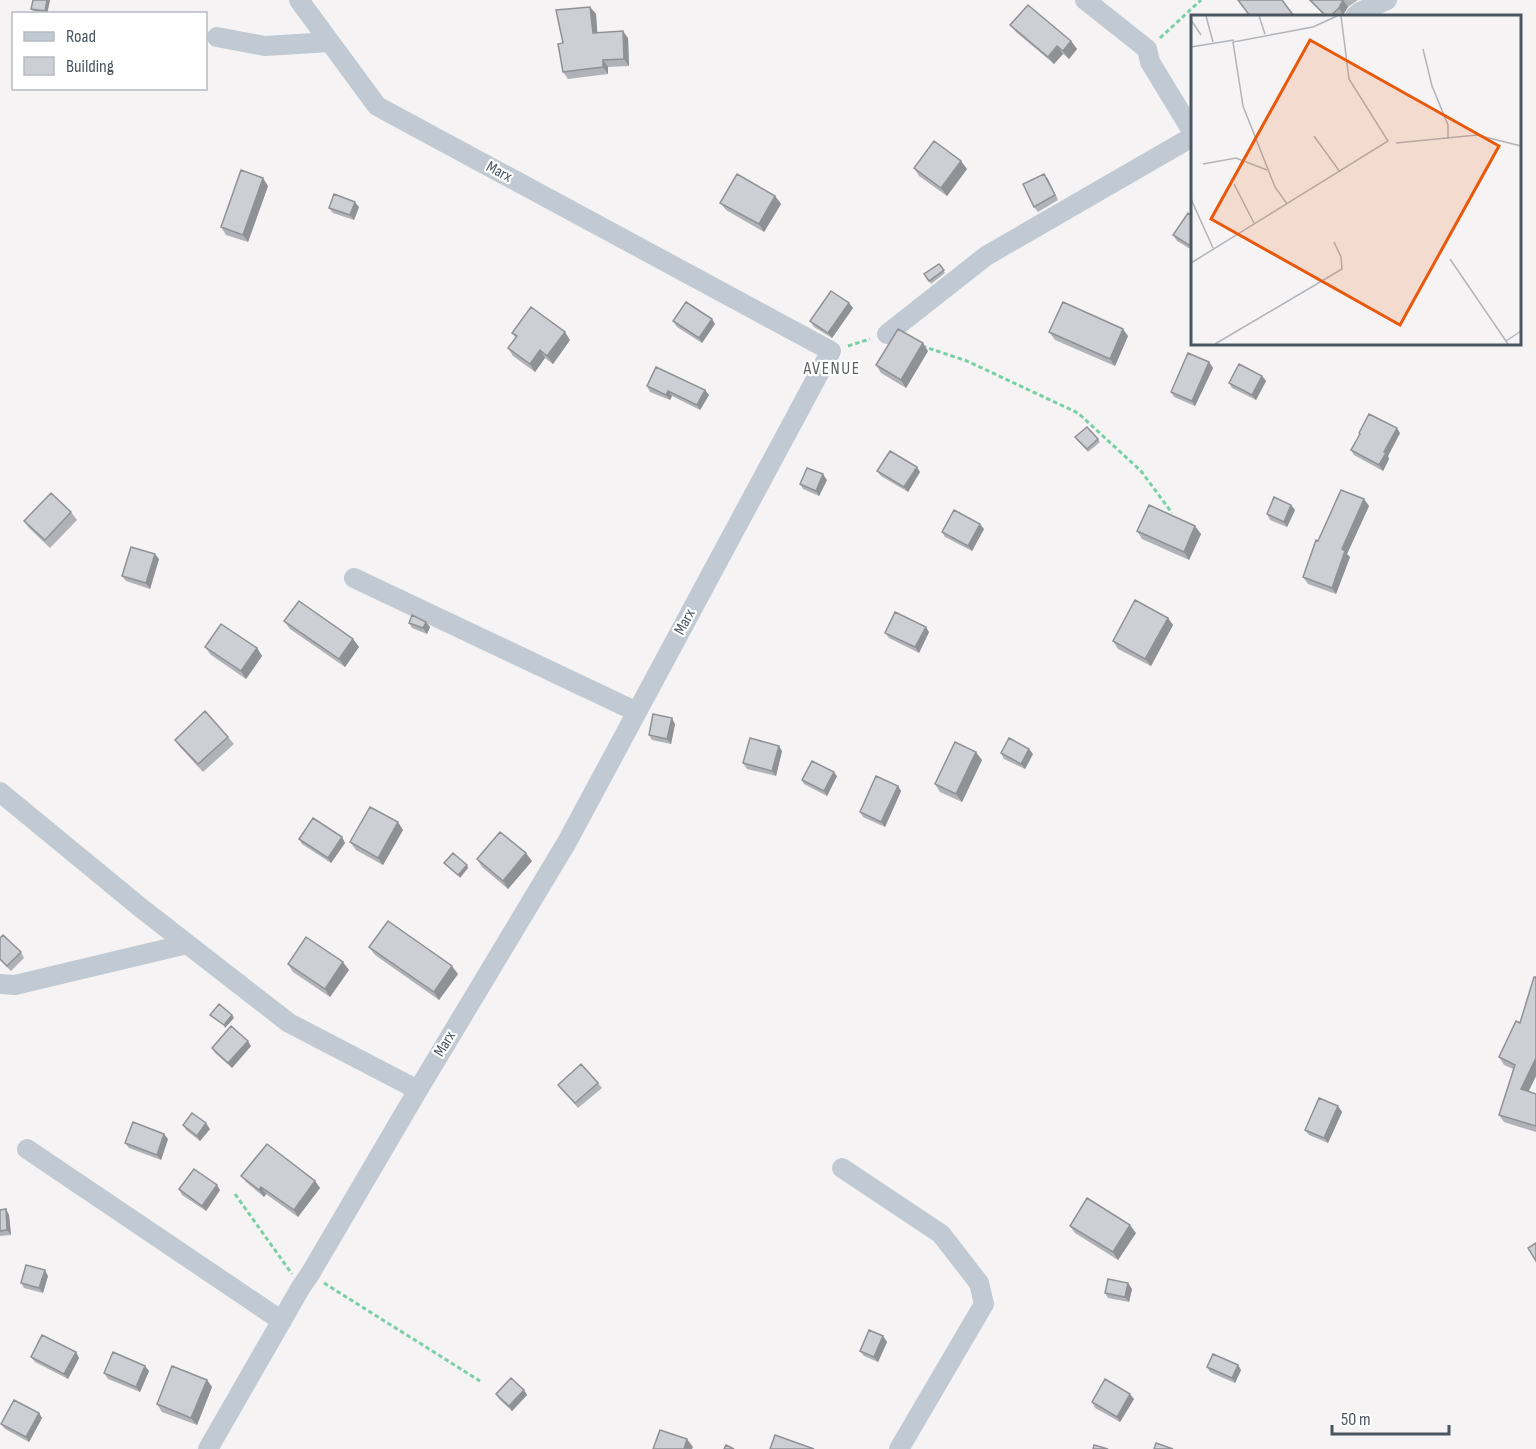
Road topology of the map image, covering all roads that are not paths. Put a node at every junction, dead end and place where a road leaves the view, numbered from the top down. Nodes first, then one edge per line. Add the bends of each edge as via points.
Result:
1 (299, 0) edge
2 (1085, 0) edge
3 (1388, 0) edge
4 (1356, 15) edge
5 (217, 37) dead end
6 (330, 42) junction
7 (1191, 129) edge
8 (1191, 138) edge
9 (888, 334) road end
10 (354, 578) dead end
11 (637, 712) junction
12 (0, 792) edge
13 (187, 944) junction
14 (0, 984) edge
15 (418, 1090) junction
16 (27, 1149) dead end
17 (842, 1168) dead end
18 (282, 1321) junction
19 (208, 1449) edge
20 (899, 1449) edge

1 - 6 street, Marx
2 - 7 street via 1147,49 1150,62
3 - 4 street
5 - 6 street via 265,46
6 - 11 street, Marx via 377,106 831,351
8 - 9 street via 986,256
10 - 11 street
11 - 15 street, Marx via 567,842
12 - 13 street
13 - 14 street via 15,985
13 - 15 street via 289,1023
15 - 18 street, Marx
16 - 18 street
17 - 20 street via 941,1234 979,1283 984,1304
18 - 19 street, Marx

